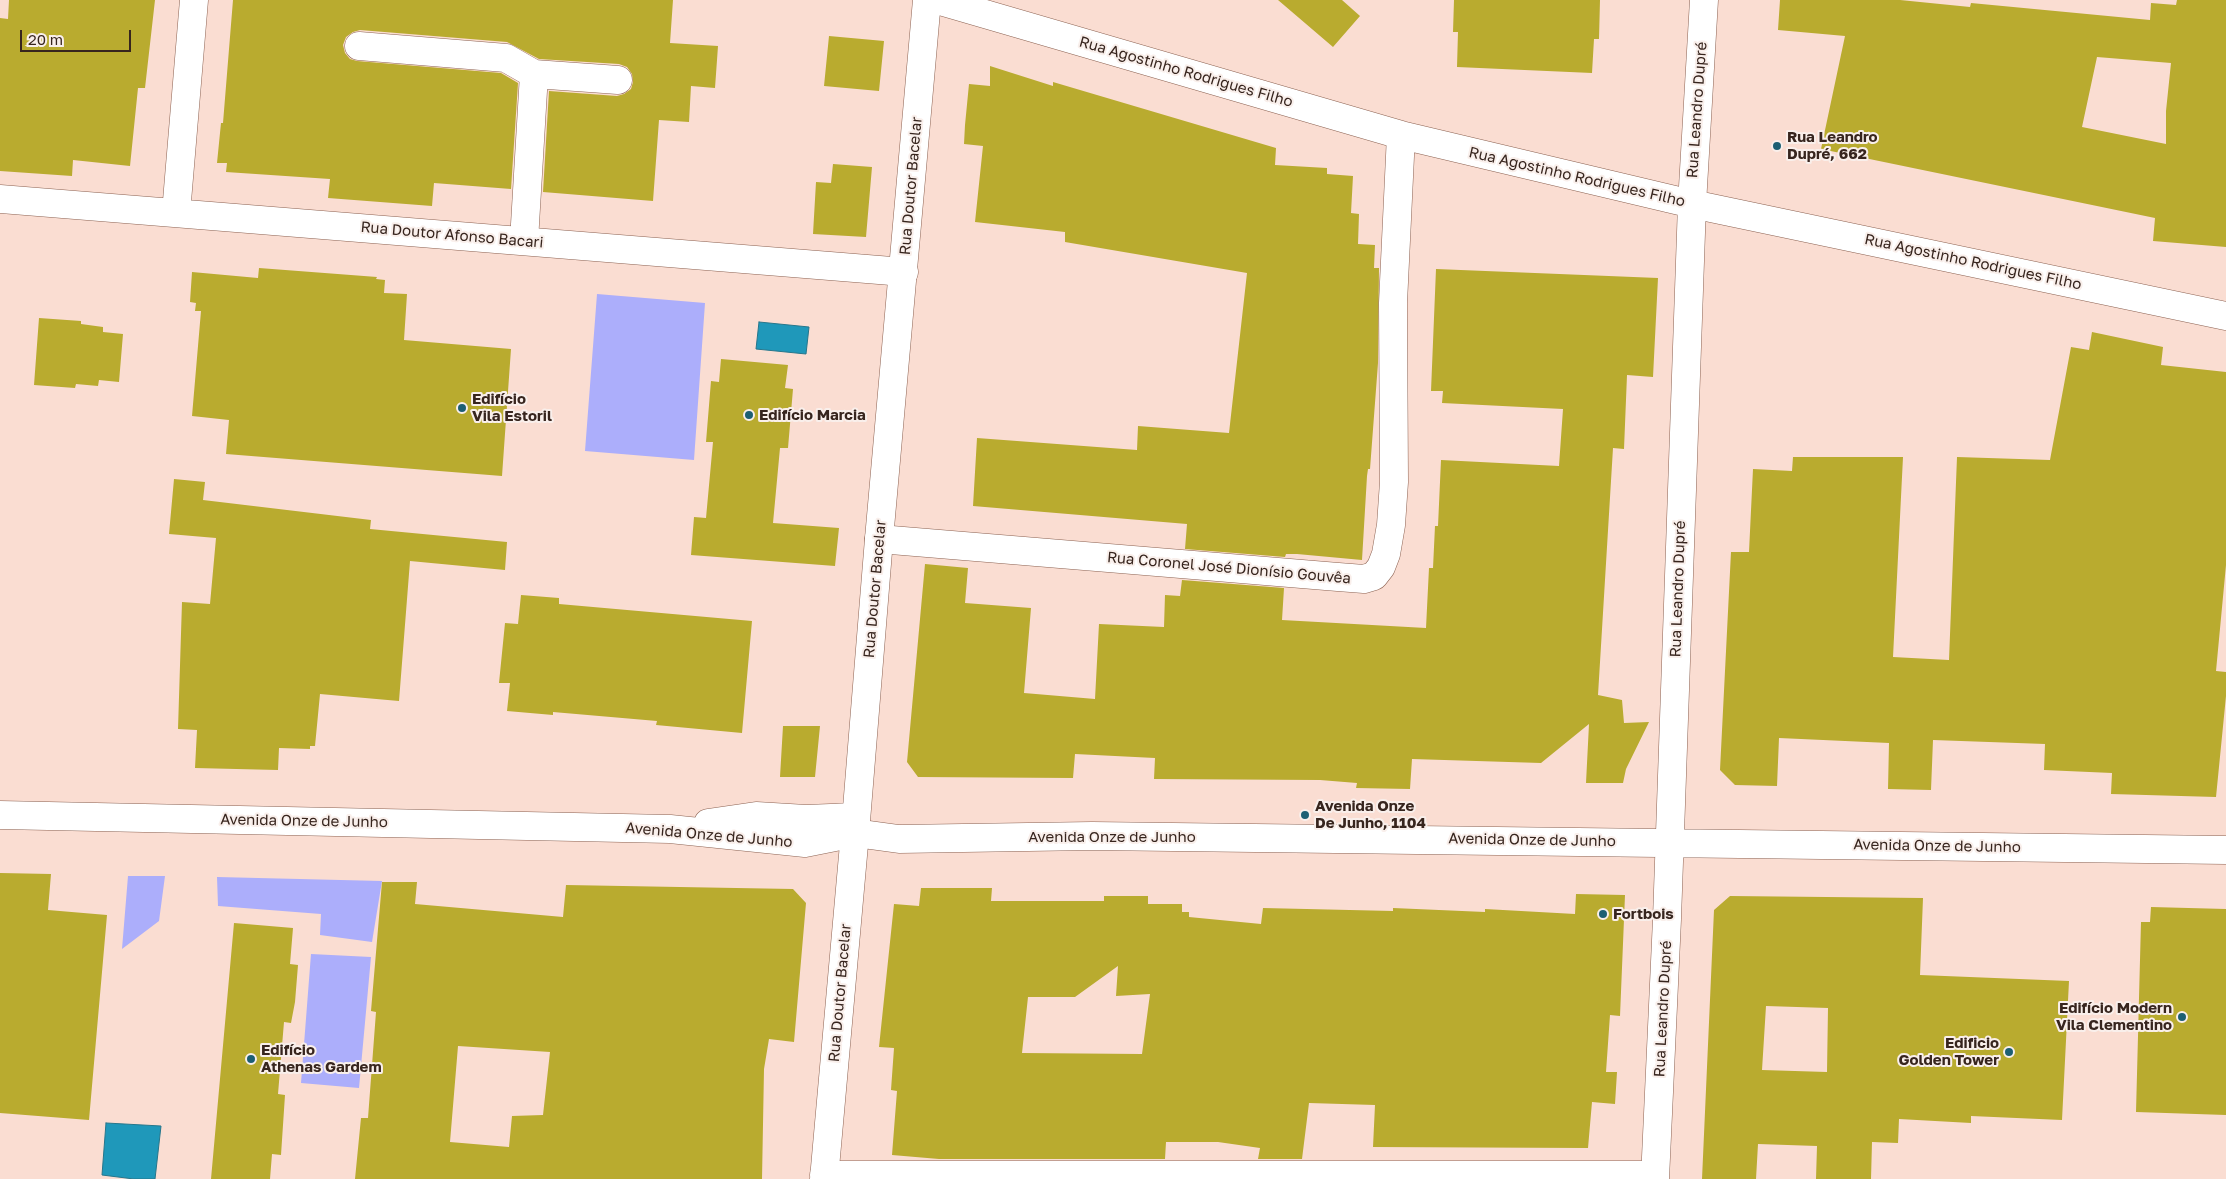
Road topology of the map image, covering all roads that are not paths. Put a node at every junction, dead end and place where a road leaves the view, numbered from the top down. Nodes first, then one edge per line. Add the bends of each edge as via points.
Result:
1 (194, 0) edge
2 (927, 0) edge
3 (937, 0) edge
4 (1704, 0) edge
5 (359, 46) dead end
6 (534, 74) junction
7 (618, 80) dead end
8 (1401, 135) junction
9 (0, 199) edge
10 (1692, 204) junction
11 (176, 213) junction
12 (524, 241) junction
13 (904, 272) junction
14 (2226, 316) edge
15 (879, 539) junction
16 (0, 815) edge
17 (856, 825) junction
18 (1669, 842) junction
19 (2226, 850) edge
20 (824, 1177) edge
21 (1655, 1177) edge

1 - 11 street
2 - 13 street, Rua Doutor Bacelar
3 - 8 street, Rua Agostinho Rodrigues Filho
4 - 10 street, Rua Leandro Dupré
5 - 6 street via 506,58
6 - 7 street
6 - 12 street
8 - 10 street, Rua Agostinho Rodrigues Filho
8 - 15 street, Rua Coronel José Dionísio Gouvêa via 1393,303 1394,482 1386,554 1374,576 1364,579
9 - 11 street, Rua Doutor Afonso Bacari
10 - 14 street, Rua Agostinho Rodrigues Filho
10 - 18 street, Rua Leandro Dupré
11 - 12 street, Rua Doutor Afonso Bacari
12 - 13 street, Rua Doutor Afonso Bacari
13 - 15 street, Rua Doutor Bacelar
15 - 17 street, Rua Doutor Bacelar
16 - 17 street, Avenida Onze de Junho via 670,829 805,843
17 - 18 street, Avenida Onze de Junho via 899,839 1092,836
17 - 20 street, Rua Doutor Bacelar
18 - 19 street, Avenida Onze de Junho
18 - 21 street, Rua Leandro Dupré
20 - 21 street

